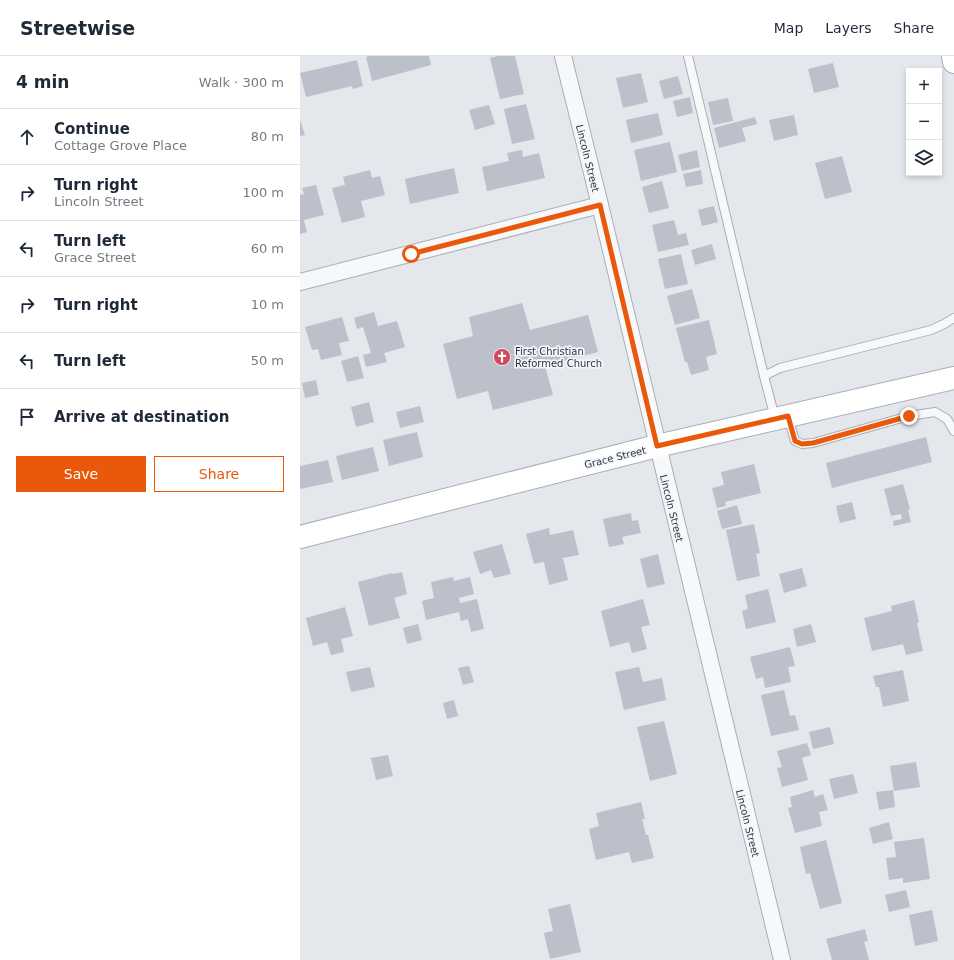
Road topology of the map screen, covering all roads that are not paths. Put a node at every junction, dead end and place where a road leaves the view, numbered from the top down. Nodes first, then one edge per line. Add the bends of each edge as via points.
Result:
1 (563, 56) edge
2 (688, 56) edge
3 (954, 56) edge
4 (954, 62) edge
5 (600, 205) junction
6 (300, 282) edge
7 (954, 318) edge
8 (764, 376) junction
9 (954, 378) edge
10 (782, 418) junction
11 (954, 431) edge
12 (657, 446) junction
13 (300, 537) edge
14 (782, 960) edge

1 - 5 street, Lincoln Street
2 - 8 lane
3 - 4 street
5 - 6 street
5 - 12 street, Lincoln Street
7 - 8 lane via 931,330 780,368
8 - 10 lane
9 - 10 street, Grace Street
10 - 11 lane via 795,441 802,444 909,416 935,412 947,418
10 - 12 street, Grace Street
12 - 13 street, Grace Street
12 - 14 street, Lincoln Street

